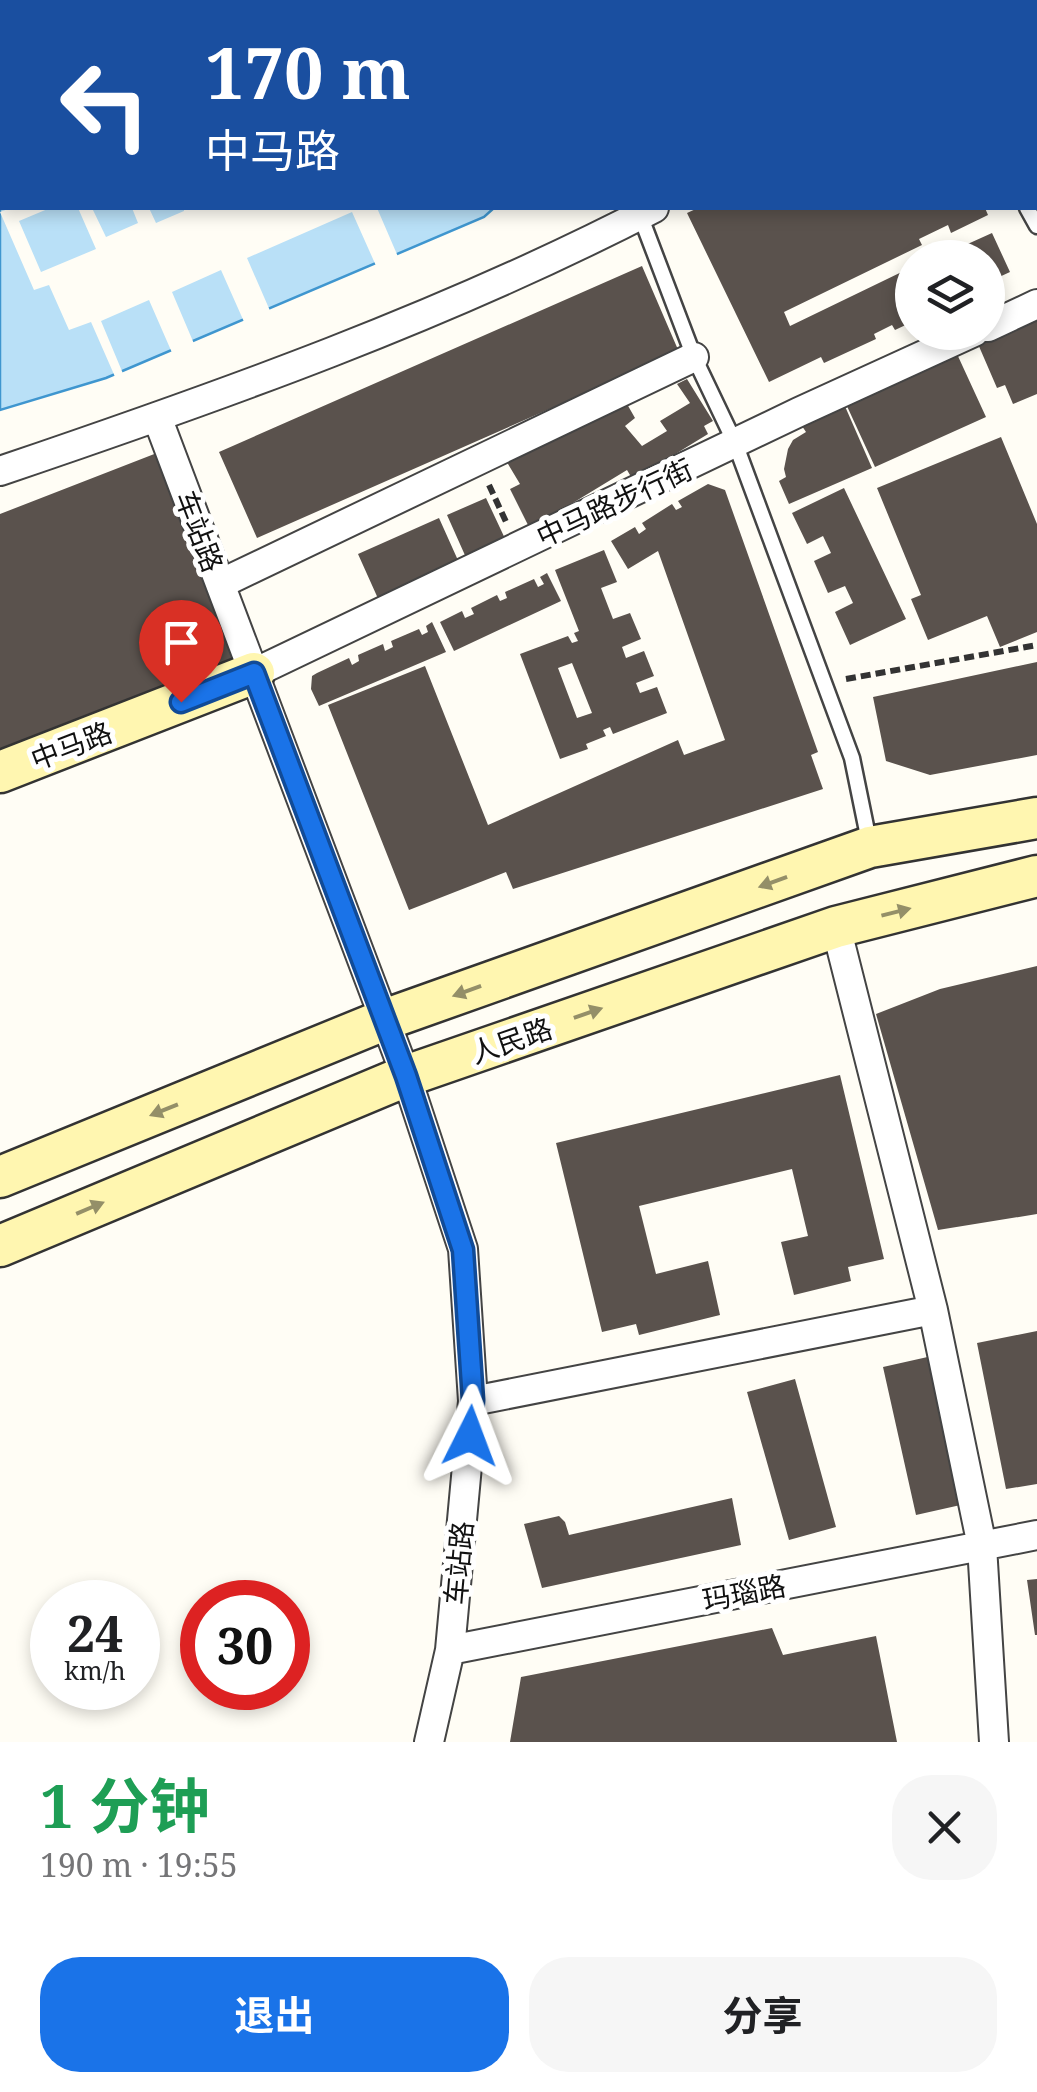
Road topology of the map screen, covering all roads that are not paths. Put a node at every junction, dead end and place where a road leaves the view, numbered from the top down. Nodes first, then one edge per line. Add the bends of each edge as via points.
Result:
1 (647, 211) edge
2 (1037, 304) edge
3 (1005, 318) edge
4 (935, 350) edge
5 (694, 357) junction
6 (158, 417) junction
7 (734, 444) junction
8 (0, 471) edge
9 (220, 584) junction
10 (254, 673) junction
11 (0, 772) edge
12 (1037, 818) edge
13 (870, 847) junction
14 (1037, 876) edge
15 (836, 927) junction
16 (384, 1020) junction
17 (406, 1076) junction
18 (0, 1177) edge
19 (0, 1246) edge
20 (933, 1310) junction
21 (473, 1400) junction
22 (1037, 1535) edge
23 (982, 1546) junction
24 (450, 1650) junction
25 (429, 1742) edge
26 (994, 1742) edge

1 - 5 lane
1 - 6 street via 400,325
2 - 3 street
4 - 7 street, 中马路步行街
5 - 7 lane
5 - 9 street
6 - 8 street
6 - 9 street, 车站路
7 - 10 street, 中马路步行街
7 - 13 lane via 852,758
9 - 10 street, 车站路
10 - 11 main road, 中马路
10 - 16 street, 车站路
12 - 13 main road
13 -> 16 main road
15 -> 14 main road, 人民路
17 -> 15 main road, 人民路
15 - 20 street
16 - 17 street, 车站路
16 -> 18 main road
19 -> 17 main road, 人民路
17 - 21 street, 车站路 via 463,1250
20 - 21 street
20 - 23 street
21 - 24 street, 车站路
22 - 23 street, 玛瑙路
23 - 24 street, 玛瑙路
23 - 26 street
24 - 25 street, 车站路

